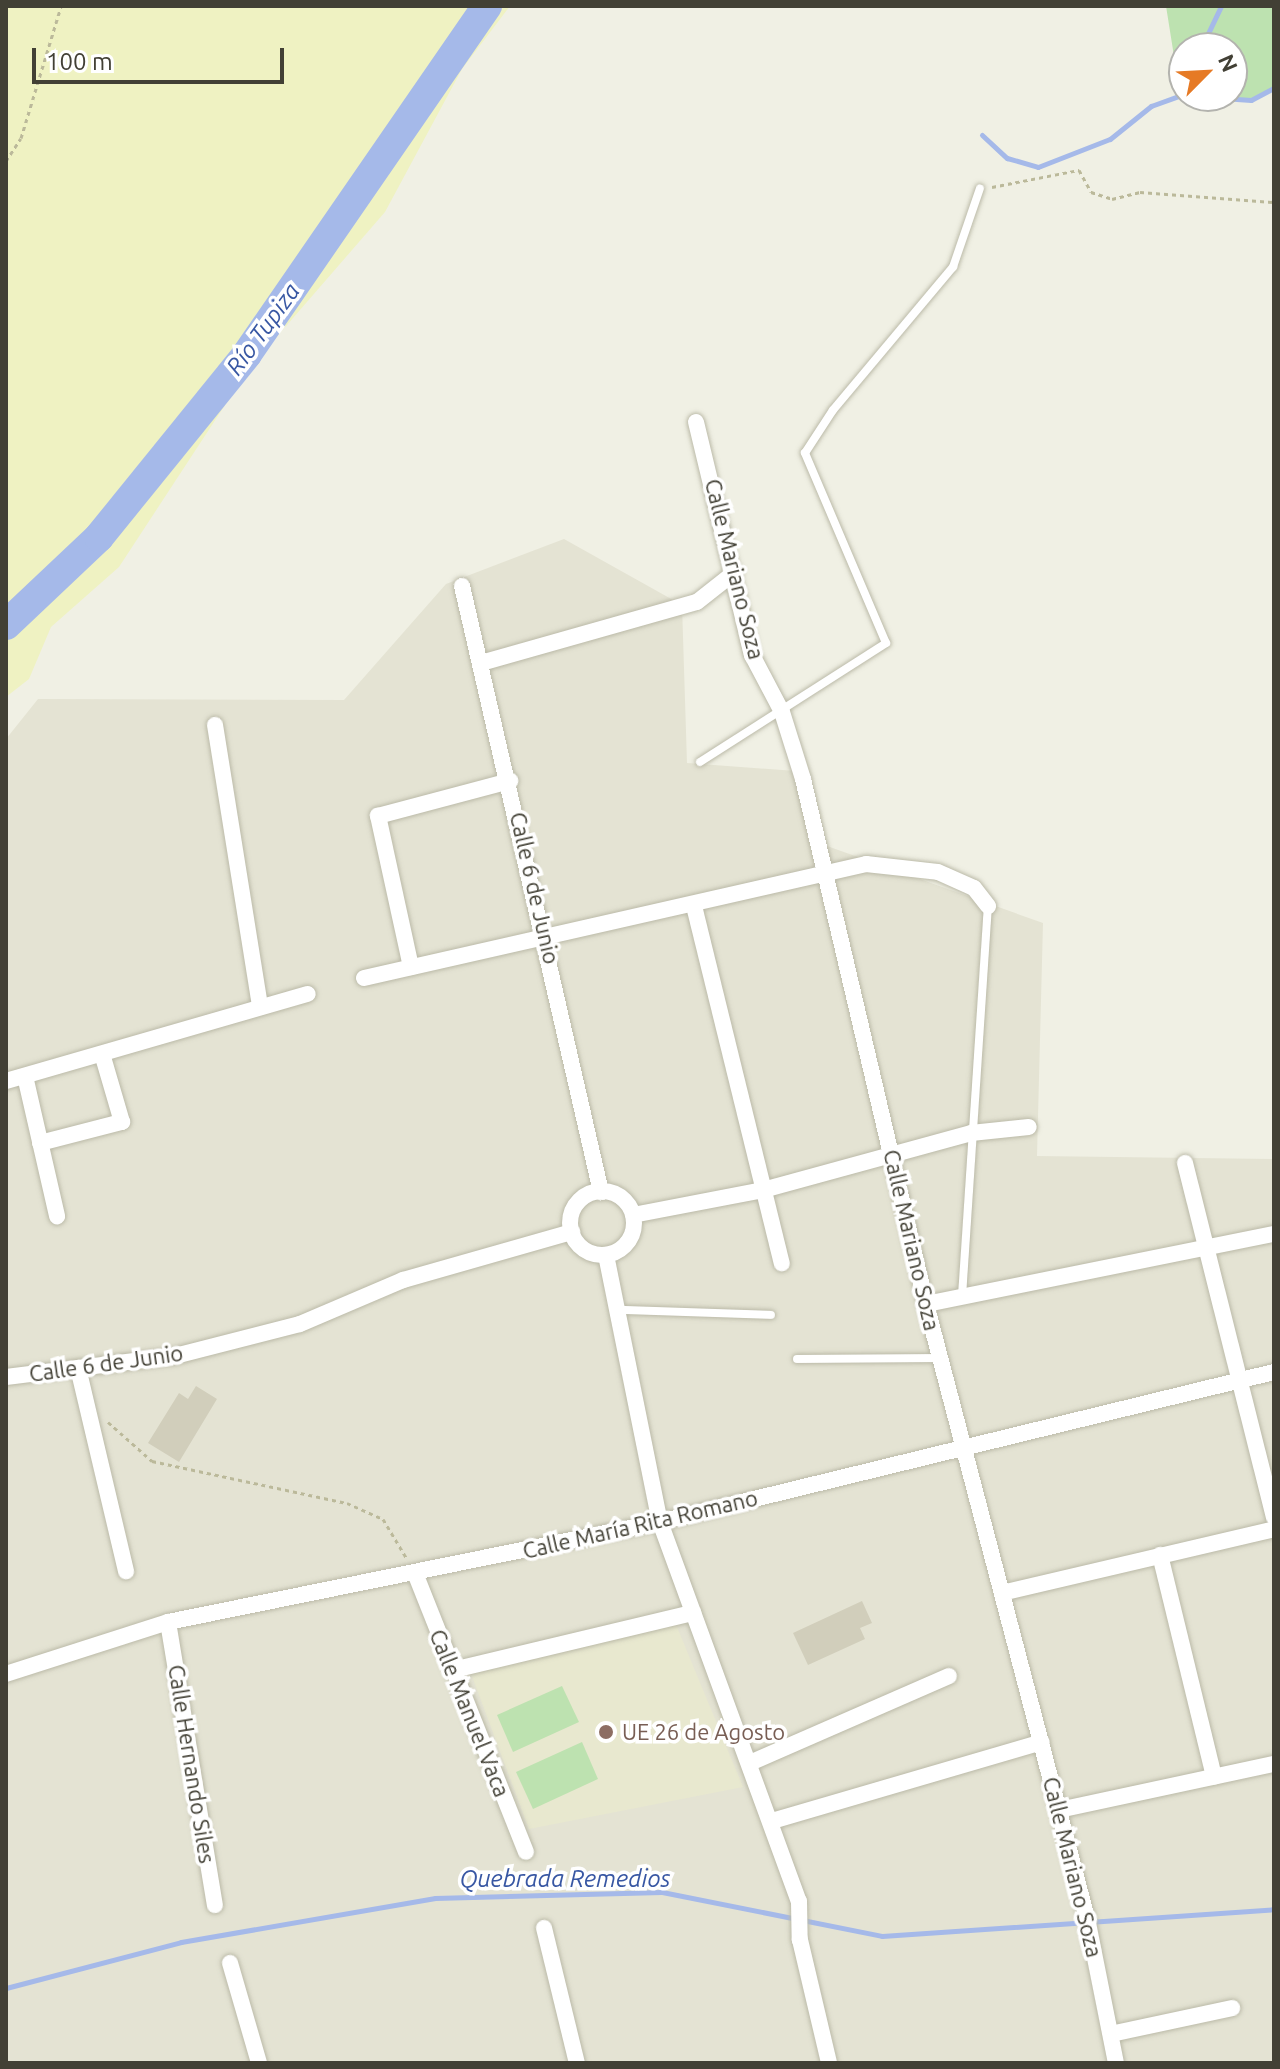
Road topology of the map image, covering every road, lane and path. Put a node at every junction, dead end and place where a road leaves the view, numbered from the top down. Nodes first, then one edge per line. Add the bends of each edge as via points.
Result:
1 (61, 6) edge
2 (6, 161) edge
3 (980, 188) joint
4 (1274, 202) edge
5 (696, 422) dead end
6 (735, 572) junction
7 (462, 586) dead end
8 (481, 663) junction
9 (782, 712) junction
10 (215, 725) dead end
11 (700, 762) dead end
12 (510, 781) junction
13 (824, 874) junction
14 (694, 906) junction
15 (988, 906) joint
16 (547, 935) junction
17 (411, 967) junction
18 (364, 978) dead end
19 (308, 994) dead end
20 (260, 1006) junction
21 (103, 1057) junction
22 (25, 1076) junction
23 (6, 1081) edge
24 (1029, 1127) dead end
25 (973, 1133) junction
26 (40, 1143) junction
27 (892, 1154) junction
28 (1185, 1163) dead end
29 (763, 1190) junction
30 (601, 1192) junction
31 (633, 1215) junction
32 (57, 1216) dead end
33 (572, 1232) junction
34 (1274, 1234) edge
35 (1207, 1248) junction
36 (606, 1255) junction
37 (782, 1263) dead end
38 (962, 1297) junction
39 (926, 1304) junction
40 (622, 1310) junction
41 (771, 1315) dead end
42 (940, 1358) junction
43 (797, 1359) dead end
44 (78, 1368) junction
45 (1274, 1372) edge
46 (6, 1377) edge
47 (1240, 1380) junction
48 (87, 1404) junction
49 (963, 1446) junction
50 (1274, 1517) edge
51 (660, 1522) junction
52 (1274, 1529) edge
53 (1160, 1555) junction
54 (126, 1571) dead end
55 (415, 1573) junction
56 (1002, 1593) junction
57 (693, 1613) junction
58 (168, 1622) junction
59 (453, 1670) junction
60 (6, 1674) edge
61 (949, 1676) dead end
62 (1042, 1742) junction
63 (750, 1763) junction
64 (1274, 1764) edge
65 (1214, 1777) junction
66 (1059, 1810) junction
67 (772, 1821) junction
68 (526, 1852) dead end
69 (215, 1905) dead end
70 (544, 1928) dead end
71 (230, 1963) dead end
72 (1232, 2008) dead end
73 (1111, 2034) junction
74 (259, 2063) edge
75 (577, 2063) edge
76 (829, 2063) edge
77 (1116, 2063) edge

1 - 2 path via 21,138
3 - 4 path via 1022,186 1079,170 1091,192 1112,199 1140,192
3 - 9 lane via 953,267 833,410 805,453 886,643
5 - 6 street, Calle Mariano Soza
6 - 8 street via 697,602
6 - 9 street, Calle Mariano Soza via 752,655
7 - 8 street, Calle 6 de Junio
8 - 12 street, Calle 6 de Junio
9 - 11 lane
9 - 13 street, Calle Mariano Soza
10 - 20 street
12 - 16 street, Calle 6 de Junio
12 - 17 street via 378,816
13 - 14 street
13 - 15 street via 899,863 974,888
13 - 27 street, Calle Mariano Soza
14 - 16 street
14 - 29 street
15 - 25 lane
16 - 17 street
16 - 30 street, Calle 6 de Junio
17 - 18 street
19 - 20 street
20 - 21 street via 236,1021
21 - 22 street
21 - 26 street via 122,1122
22 - 23 street
22 - 26 street
24 - 25 street
25 - 27 street
25 - 38 lane
26 - 32 street
27 - 29 street
27 - 39 street, Calle Mariano Soza
28 - 35 street
29 - 31 street
29 - 37 street
30 - 31 street via 621,1197
30 - 33 street via 576,1205
31 - 36 street via 625,1246
33 - 36 street via 588,1252
33 - 44 street, Calle 6 de Junio via 403,1280 300,1324 175,1356
34 - 35 street
35 - 38 street
35 - 47 street
36 - 40 street
38 - 39 street
39 - 42 street, Calle Mariano Soza
40 - 41 lane
40 - 51 street
42 - 43 lane
42 - 49 street, Calle Mariano Soza
44 - 46 street, Calle 6 de Junio
44 - 48 street
45 - 47 street, Calle María Rita Romano
47 - 49 street, Calle María Rita Romano
47 - 50 street
48 - 54 street
48 - 55 path via 152,1461 347,1503 383,1519
49 - 51 street, Calle María Rita Romano
49 - 56 street, Calle Mariano Soza
51 - 55 street, Calle María Rita Romano
51 - 57 street
52 - 53 street
53 - 56 street
53 - 65 street
55 - 58 street, Calle María Rita Romano
55 - 59 street, Calle Manuel Vaca
56 - 62 street, Calle Mariano Soza
57 - 59 street
57 - 63 street
58 - 60 street, Calle María Rita Romano
58 - 69 street, Calle Hernando Siles
59 - 68 street, Calle Manuel Vaca
61 - 63 street
62 - 66 street, Calle Mariano Soza
62 - 67 street
63 - 67 street
64 - 65 street
65 - 66 street
66 - 73 street, Calle Mariano Soza
67 - 76 street via 799,1901 800,1940
70 - 75 street
71 - 74 street
72 - 73 street
73 - 77 street, Calle Mariano Soza

